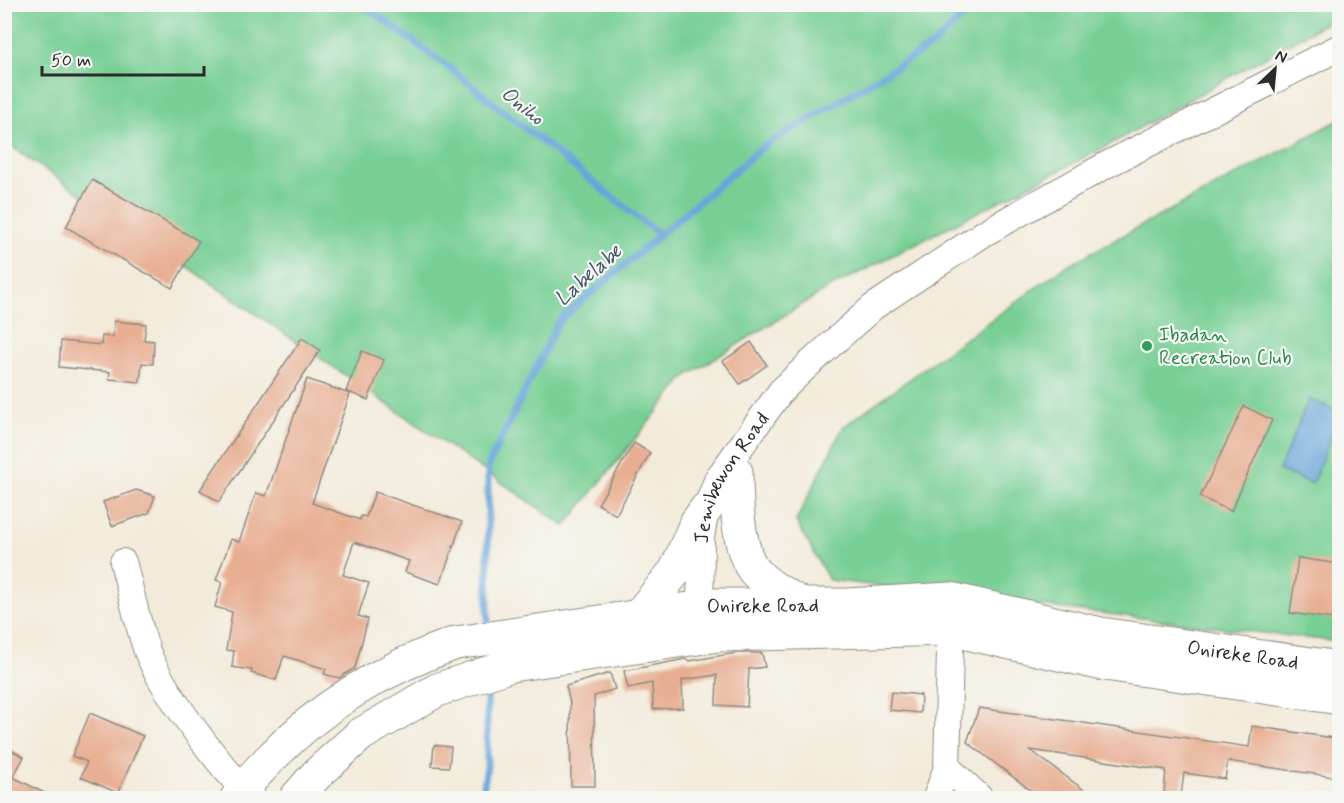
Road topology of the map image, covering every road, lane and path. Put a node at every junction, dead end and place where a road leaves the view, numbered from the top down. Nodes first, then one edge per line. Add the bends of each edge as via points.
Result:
1 (1340, 47) edge
2 (756, 427) junction
3 (736, 472) junction
4 (706, 509) junction
5 (123, 562) dead end
6 (803, 605) junction
7 (640, 614) junction
8 (950, 614) junction
9 (709, 621) junction
10 (509, 650) junction
11 (1340, 668) edge
12 (1340, 698) edge
13 (947, 767) junction
14 (244, 795) edge
15 (296, 798) edge
16 (936, 798) edge
17 (980, 798) edge

1 - 2 street via 1108,164 986,232 873,307 781,391
2 - 3 street, Jemibewon Road
2 - 4 street, Jemibewon Road via 718,478
3 - 6 main road via 737,520 752,569 772,587
3 - 9 street, Jemibewon Road via 717,533
4 - 7 main road via 676,570
4 - 9 street, Jemibewon Road via 701,537
5 - 14 street via 152,660 171,696
6 - 8 main road, Onireke Road
6 - 9 main road, Onireke Road
7 - 9 main road, Onireke Road
7 - 10 main road, Onireke Road
8 - 9 main road, Onireke Road
8 - 11 main road, Onireke Road
8 - 12 main road, Onireke Road via 1098,663
8 - 13 street
9 - 10 main road, Onireke Road
10 - 14 main road, Onireke Road via 456,643 394,667 333,702 288,740
10 - 15 main road, Onireke Road via 467,680 437,690 360,735
13 - 16 street
13 - 17 street

